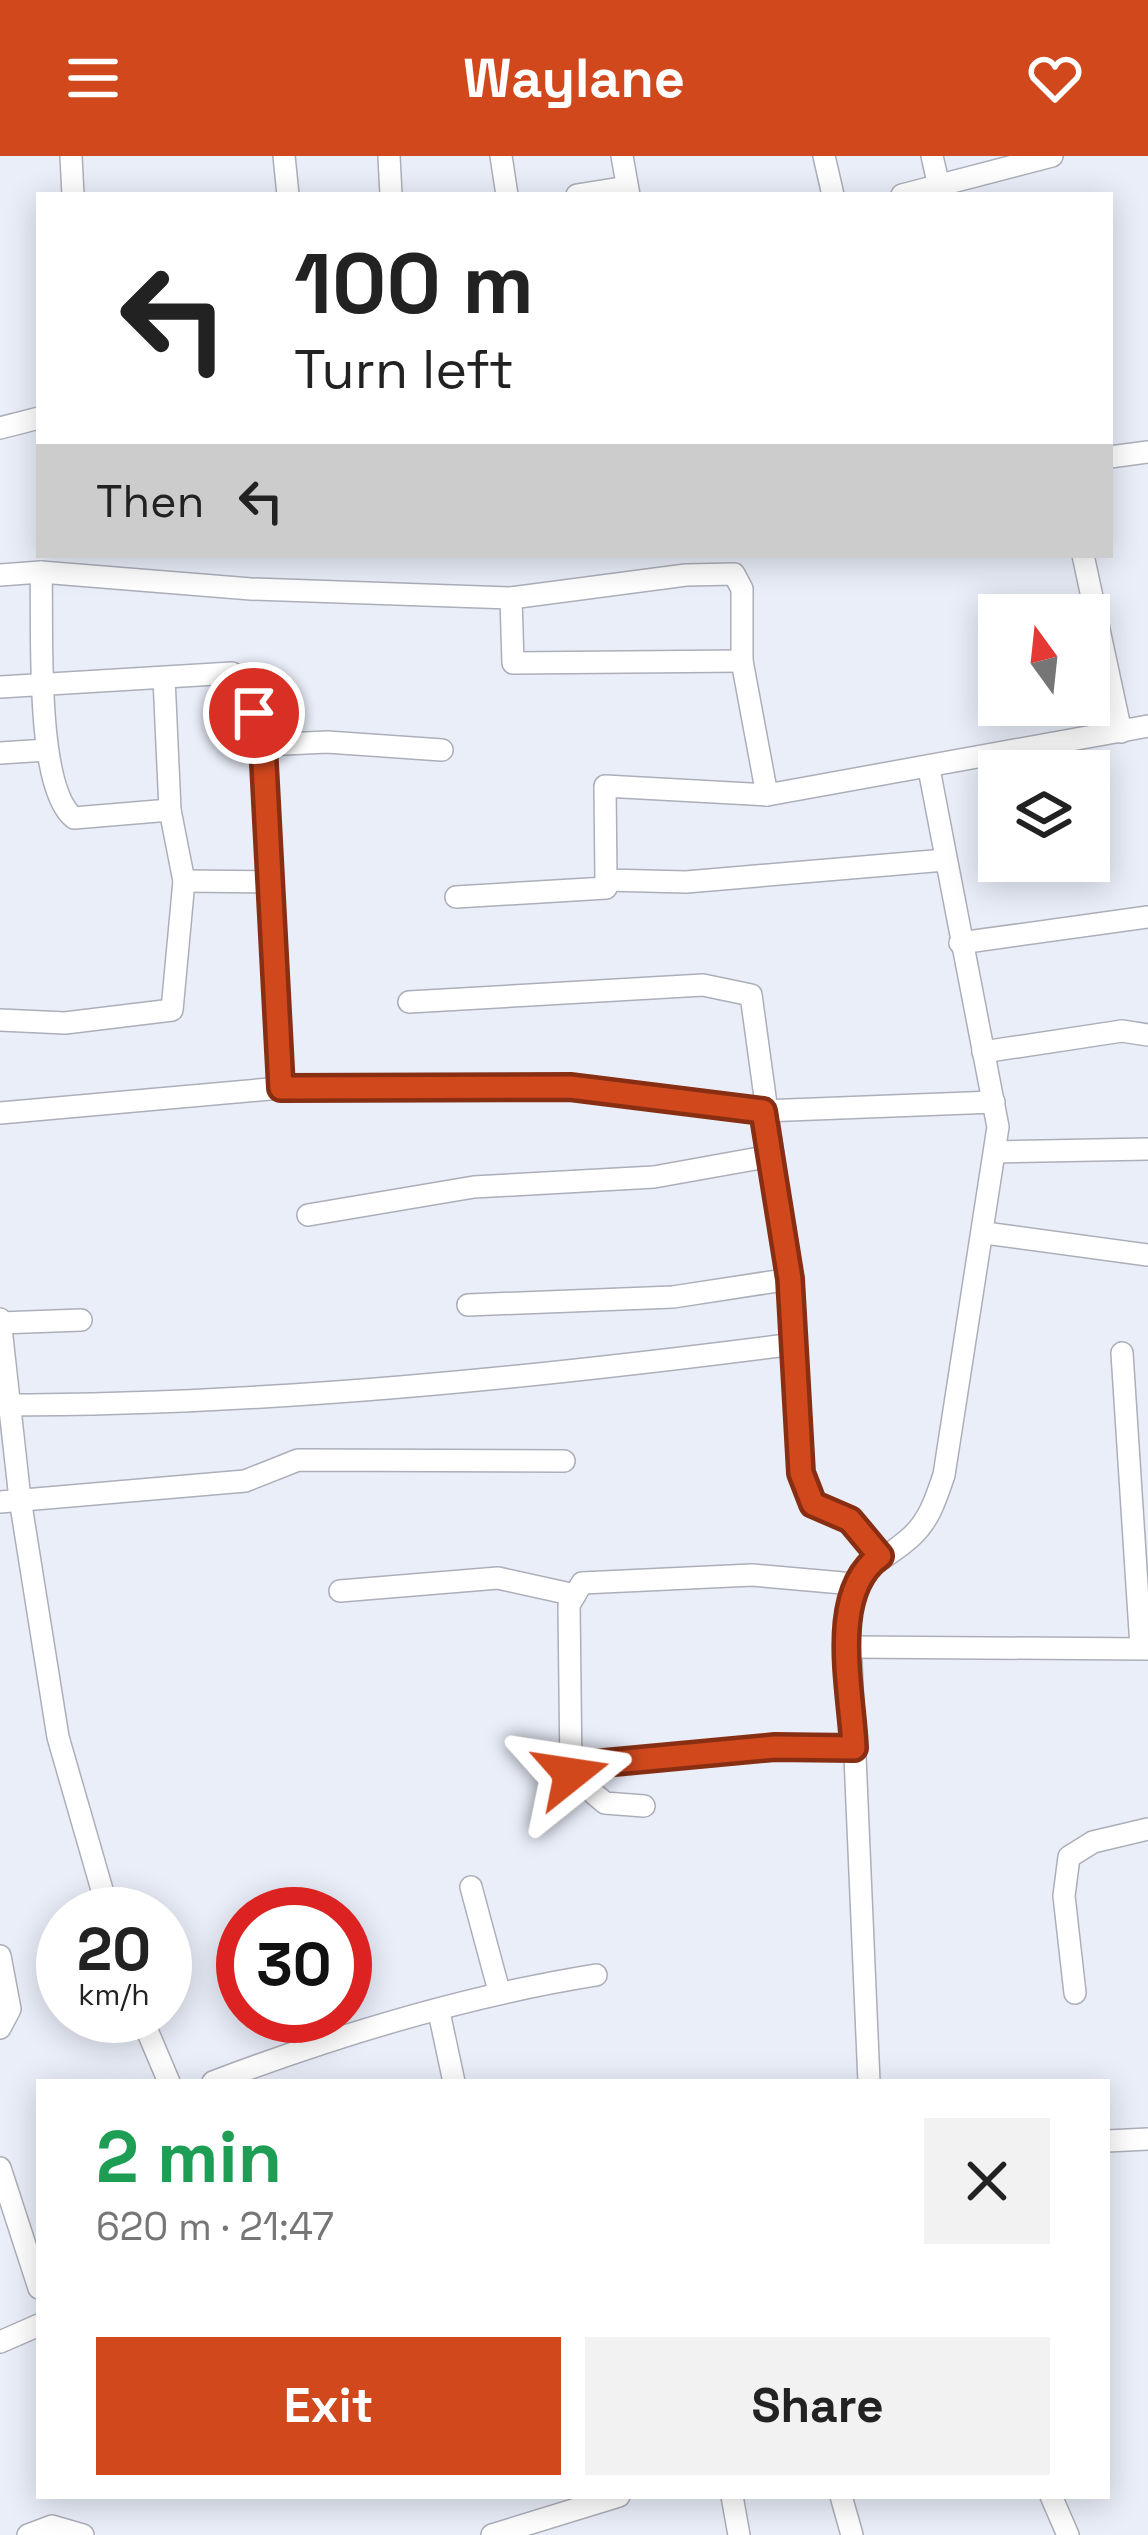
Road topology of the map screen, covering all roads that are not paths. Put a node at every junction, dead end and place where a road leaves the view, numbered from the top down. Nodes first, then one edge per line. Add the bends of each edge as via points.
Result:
1 (71, 156) edge
2 (284, 156) edge
3 (389, 156) edge
4 (501, 156) edge
5 (622, 156) edge
6 (824, 156) edge
7 (932, 156) edge
8 (1052, 156) edge
9 (940, 190) edge
10 (628, 191) edge
11 (73, 192) edge
12 (288, 192) edge
13 (392, 192) edge
14 (507, 192) edge
15 (832, 192) edge
16 (36, 419) edge
17 (0, 428) edge
18 (1148, 452) edge
19 (1113, 457) edge
20 (1084, 558) edge
21 (40, 572) junction
22 (0, 575) edge
23 (511, 598) junction
24 (742, 661) junction
25 (164, 678) junction
26 (46, 682) junction
27 (0, 688) edge
28 (1148, 726) edge
29 (1121, 732) junction
30 (263, 745) junction
31 (47, 750) junction
32 (442, 750) dead end
33 (0, 753) edge
34 (929, 769) junction
35 (767, 794) junction
36 (170, 810) junction
37 (945, 860) junction
38 (606, 880) junction
39 (184, 881) junction
40 (267, 882) junction
41 (455, 897) dead end
42 (1148, 917) edge
43 (961, 943) junction
44 (410, 1002) dead end
45 (0, 1020) edge
46 (1148, 1035) edge
47 (983, 1052) junction
48 (281, 1088) junction
49 (994, 1102) junction
50 (763, 1111) junction
51 (0, 1113) edge
52 (1148, 1149) edge
53 (995, 1152) junction
54 (771, 1156) junction
55 (308, 1215) dead end
56 (985, 1233) junction
57 (1148, 1255) edge
58 (790, 1279) junction
59 (468, 1305) dead end
60 (81, 1320) dead end
61 (0, 1321) edge
62 (794, 1344) junction
63 (1122, 1352) dead end
64 (5, 1405) edge
65 (563, 1461) dead end
66 (10, 1500) edge
67 (880, 1556) junction
68 (854, 1584) junction
69 (340, 1591) dead end
70 (575, 1595) junction
71 (850, 1646) junction
72 (1144, 1648) edge
73 (854, 1748) junction
74 (572, 1766) junction
75 (644, 1806) dead end
76 (1148, 1829) edge
77 (101, 1887) edge
78 (471, 1887) dead end
79 (0, 1956) edge
80 (596, 1975) dead end
81 (499, 1991) junction
82 (1075, 1993) dead end
83 (439, 2012) junction
84 (0, 2028) edge
85 (152, 2043) edge
86 (168, 2079) edge
87 (221, 2079) edge
88 (453, 2079) edge
89 (869, 2079) edge
90 (1148, 2139) edge
91 (1110, 2141) edge
92 (0, 2168) edge
93 (36, 2279) edge
94 (36, 2326) edge
95 (0, 2342) edge
96 (609, 2499) edge
97 (733, 2499) edge
98 (843, 2499) edge
99 (1052, 2499) edge
100 (28, 2535) edge
101 (83, 2535) edge
102 (492, 2535) edge
103 (739, 2535) edge
104 (852, 2535) edge
105 (1068, 2535) edge

1 - 11 street
2 - 12 street
3 - 13 street
4 - 14 street
5 - 10 street
6 - 15 street
7 - 9 street
8 - 9 street
16 - 17 street
18 - 19 street
20 - 29 street
21 - 22 street
21 - 23 street
21 - 26 street
23 - 24 street via 513,663
23 - 24 street via 734,574 742,589
24 - 35 street
25 - 26 street
25 - 30 street via 232,673 246,681
25 - 36 street
26 - 27 street
26 - 31 street
28 - 29 street
29 - 34 street
30 - 32 street
30 - 40 street
31 - 33 street
31 - 36 street via 61,803 74,818
34 - 35 street
34 - 37 street
35 - 38 street via 605,786
36 - 39 street
37 - 38 street via 686,882
37 - 43 street
38 - 41 street via 606,888
39 - 40 street
39 - 45 street via 172,1010 65,1023
40 - 48 street
42 - 43 street
43 - 47 street
44 - 50 street via 703,985 751,995
46 - 47 street via 1122,1030
47 - 49 street
48 - 50 street via 570,1087
48 - 51 street
49 - 50 street
49 - 53 street
50 - 54 street
52 - 53 street
53 - 56 street
54 - 55 street via 654,1177 474,1187
54 - 58 street
56 - 57 street
56 - 67 street via 944,1475 932,1511 911,1538
58 - 59 street via 673,1297
58 - 62 street
60 - 61 street
61 - 64 street
62 - 64 street via 342,1394
62 - 67 street via 807,1495 850,1520
63 - 72 street
64 - 66 street
65 - 66 street via 298,1460 245,1481
66 - 77 street via 58,1737
67 - 68 street
68 - 70 street via 752,1575 582,1583
68 - 71 street
69 - 70 street via 498,1578
70 - 74 street
71 - 72 street
71 - 73 street
73 - 74 street via 775,1747
73 - 89 street
74 - 75 street via 571,1774 605,1803
76 - 82 street via 1093,1842 1069,1857 1064,1896
78 - 81 street
79 - 84 street via 10,2009
80 - 81 street
81 - 83 street
83 - 87 street via 327,2039
83 - 88 street
85 - 86 street
90 - 91 street
92 - 93 street
94 - 95 street
96 - 102 street
97 - 103 street
98 - 104 street
99 - 105 street
100 - 101 street via 52,2526

